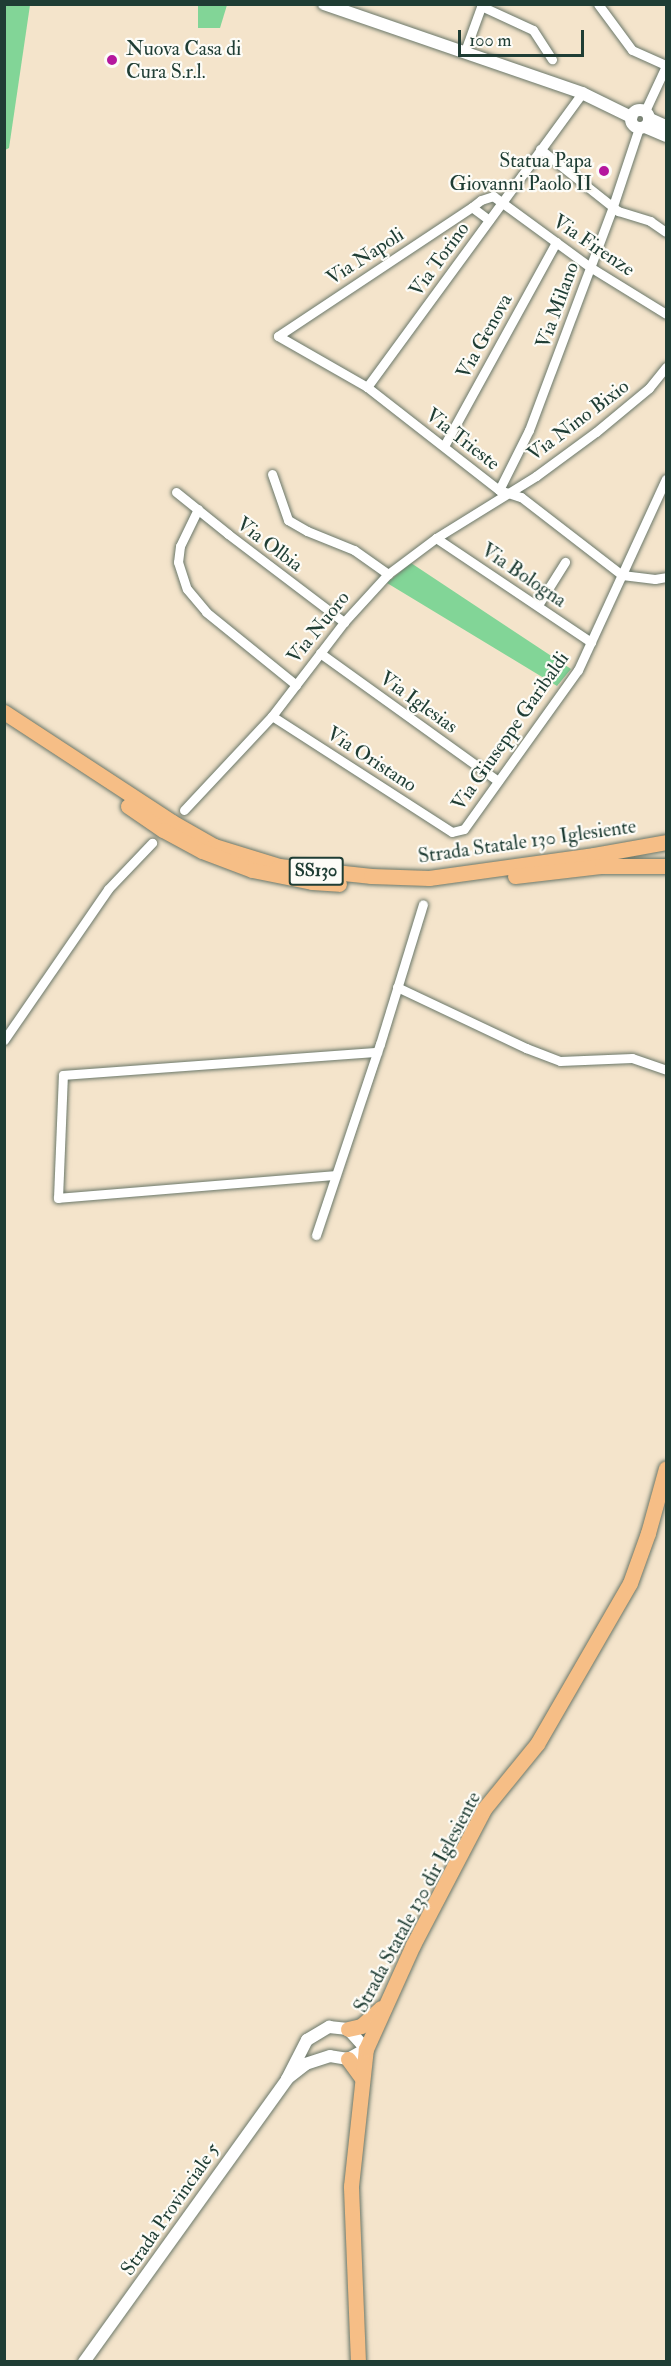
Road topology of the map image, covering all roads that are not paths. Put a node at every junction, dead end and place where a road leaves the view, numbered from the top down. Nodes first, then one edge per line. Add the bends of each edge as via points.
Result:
1 (324, 4) edge
2 (598, 4) edge
3 (482, 5) edge
4 (465, 51) junction
5 (552, 59) dead end
6 (666, 66) edge
7 (582, 93) junction
8 (645, 121) junction
9 (666, 126) edge
10 (666, 136) edge
11 (540, 149) junction
12 (503, 202) junction
13 (613, 206) junction
14 (472, 207) junction
15 (489, 220) junction
16 (666, 232) edge
17 (556, 242) junction
18 (590, 267) junction
19 (666, 314) edge
20 (278, 336) joint
21 (666, 367) edge
22 (366, 387) junction
23 (444, 446) junction
24 (272, 474) dead end
25 (666, 479) edge
26 (177, 492) dead end
27 (502, 492) junction
28 (198, 509) junction
29 (436, 538) junction
30 (565, 562) dead end
31 (388, 574) junction
32 (622, 575) junction
33 (666, 577) edge
34 (538, 605) junction
35 (344, 622) junction
36 (591, 642) junction
37 (320, 653) junction
38 (296, 685) junction
39 (4, 712) edge
40 (272, 716) junction
41 (4, 721) edge
42 (498, 781) junction
43 (184, 810) dead end
44 (452, 832) joint
45 (666, 842) edge
46 (152, 843) dead end
47 (666, 866) edge
48 (423, 904) dead end
49 (397, 987) junction
50 (4, 1040) edge
51 (377, 1052) junction
52 (666, 1070) edge
53 (335, 1175) junction
54 (316, 1235) dead end
55 (666, 1468) edge
56 (384, 2006) junction
57 (348, 2029) junction
58 (366, 2049) junction
59 (348, 2059) junction
60 (362, 2078) junction
61 (287, 2079) junction
62 (84, 2361) edge
63 (358, 2361) edge

1 - 4 street
2 - 6 street via 632,50
3 - 4 street
3 - 5 street via 533,30
4 - 7 street
6 - 8 street, Via Milano
7 - 8 street via 631,117 636,111
7 - 11 street, Via Torino
8 - 9 street
8 - 10 street
8 - 13 street, Via Milano
11 - 12 street, Via Torino
11 - 13 street
12 - 14 street, Via Napoli via 493,196
12 - 15 street, Via Torino
12 - 17 street, Via Firenze
13 - 16 street
13 - 18 street, Via Milano
14 - 15 street
14 - 20 street, Via Napoli
15 - 22 street, Via Torino
17 - 18 street, Via Firenze
17 - 23 street, Via Genova
18 - 19 street, Via Firenze
18 - 27 street, Via Milano via 530,430
20 - 22 street, Via Trieste
21 - 27 street, Via Nino Bixio via 649,388 596,432 536,476
22 - 23 street, Via Trieste
23 - 27 street, Via Trieste
24 - 31 street via 288,520 354,550
25 - 32 street, Via Giuseppe Garibaldi
26 - 28 street, Via Olbia
27 - 29 street, Via Nuoro
27 - 32 street, Via Trieste via 521,498
28 - 35 street, Via Olbia
28 - 38 street via 180,546 178,562 187,589 206,612
29 - 31 street, Via Nuoro
29 - 34 street, Via Bologna
30 - 34 street
31 - 35 street, Via Nuoro
32 - 33 street
32 - 36 street, Via Giuseppe Garibaldi
34 - 36 street, Via Bologna
35 - 37 street, Via Nuoro
36 - 42 street, Via Giuseppe Garibaldi via 578,670
37 - 38 street, Via Nuoro
37 - 42 street, Via Iglesias
38 - 40 street, Via Nuoro
39 - 45 main road, Strada Statale 130 Iglesiente / SS130 via 214,846 279,866 429,878
40 - 43 street, Via Nuoro
40 - 44 street, Via Oristano
41 - 47 main road, Strada Statale 130 Iglesiente / SS130 via 163,831 252,870 312,882 428,887 602,866
42 - 44 street, Via Giuseppe Garibaldi via 464,829
46 - 50 street via 108,889
48 - 49 street
49 - 51 street
49 - 52 street via 560,1061 632,1058
51 - 53 street
51 - 53 street via 63,1075 58,1198
53 - 54 street
55 - 56 main road, Strada Statale 130 dir Iglesiente via 630,1583 537,1744 484,1809
56 - 57 main road via 361,2026
56 - 58 main road, Strada Statale 130 dir Iglesiente
57 - 58 street
57 - 61 street via 329,2026 308,2040
58 - 59 street
58 - 60 main road, Strada Statale 130 dir Iglesiente
59 - 60 main road
59 - 61 street via 330,2056 306,2064
60 - 63 main road, Strada Statale 130 dir Iglesiente via 351,2186
61 - 62 street, Strada Provinciale 5

